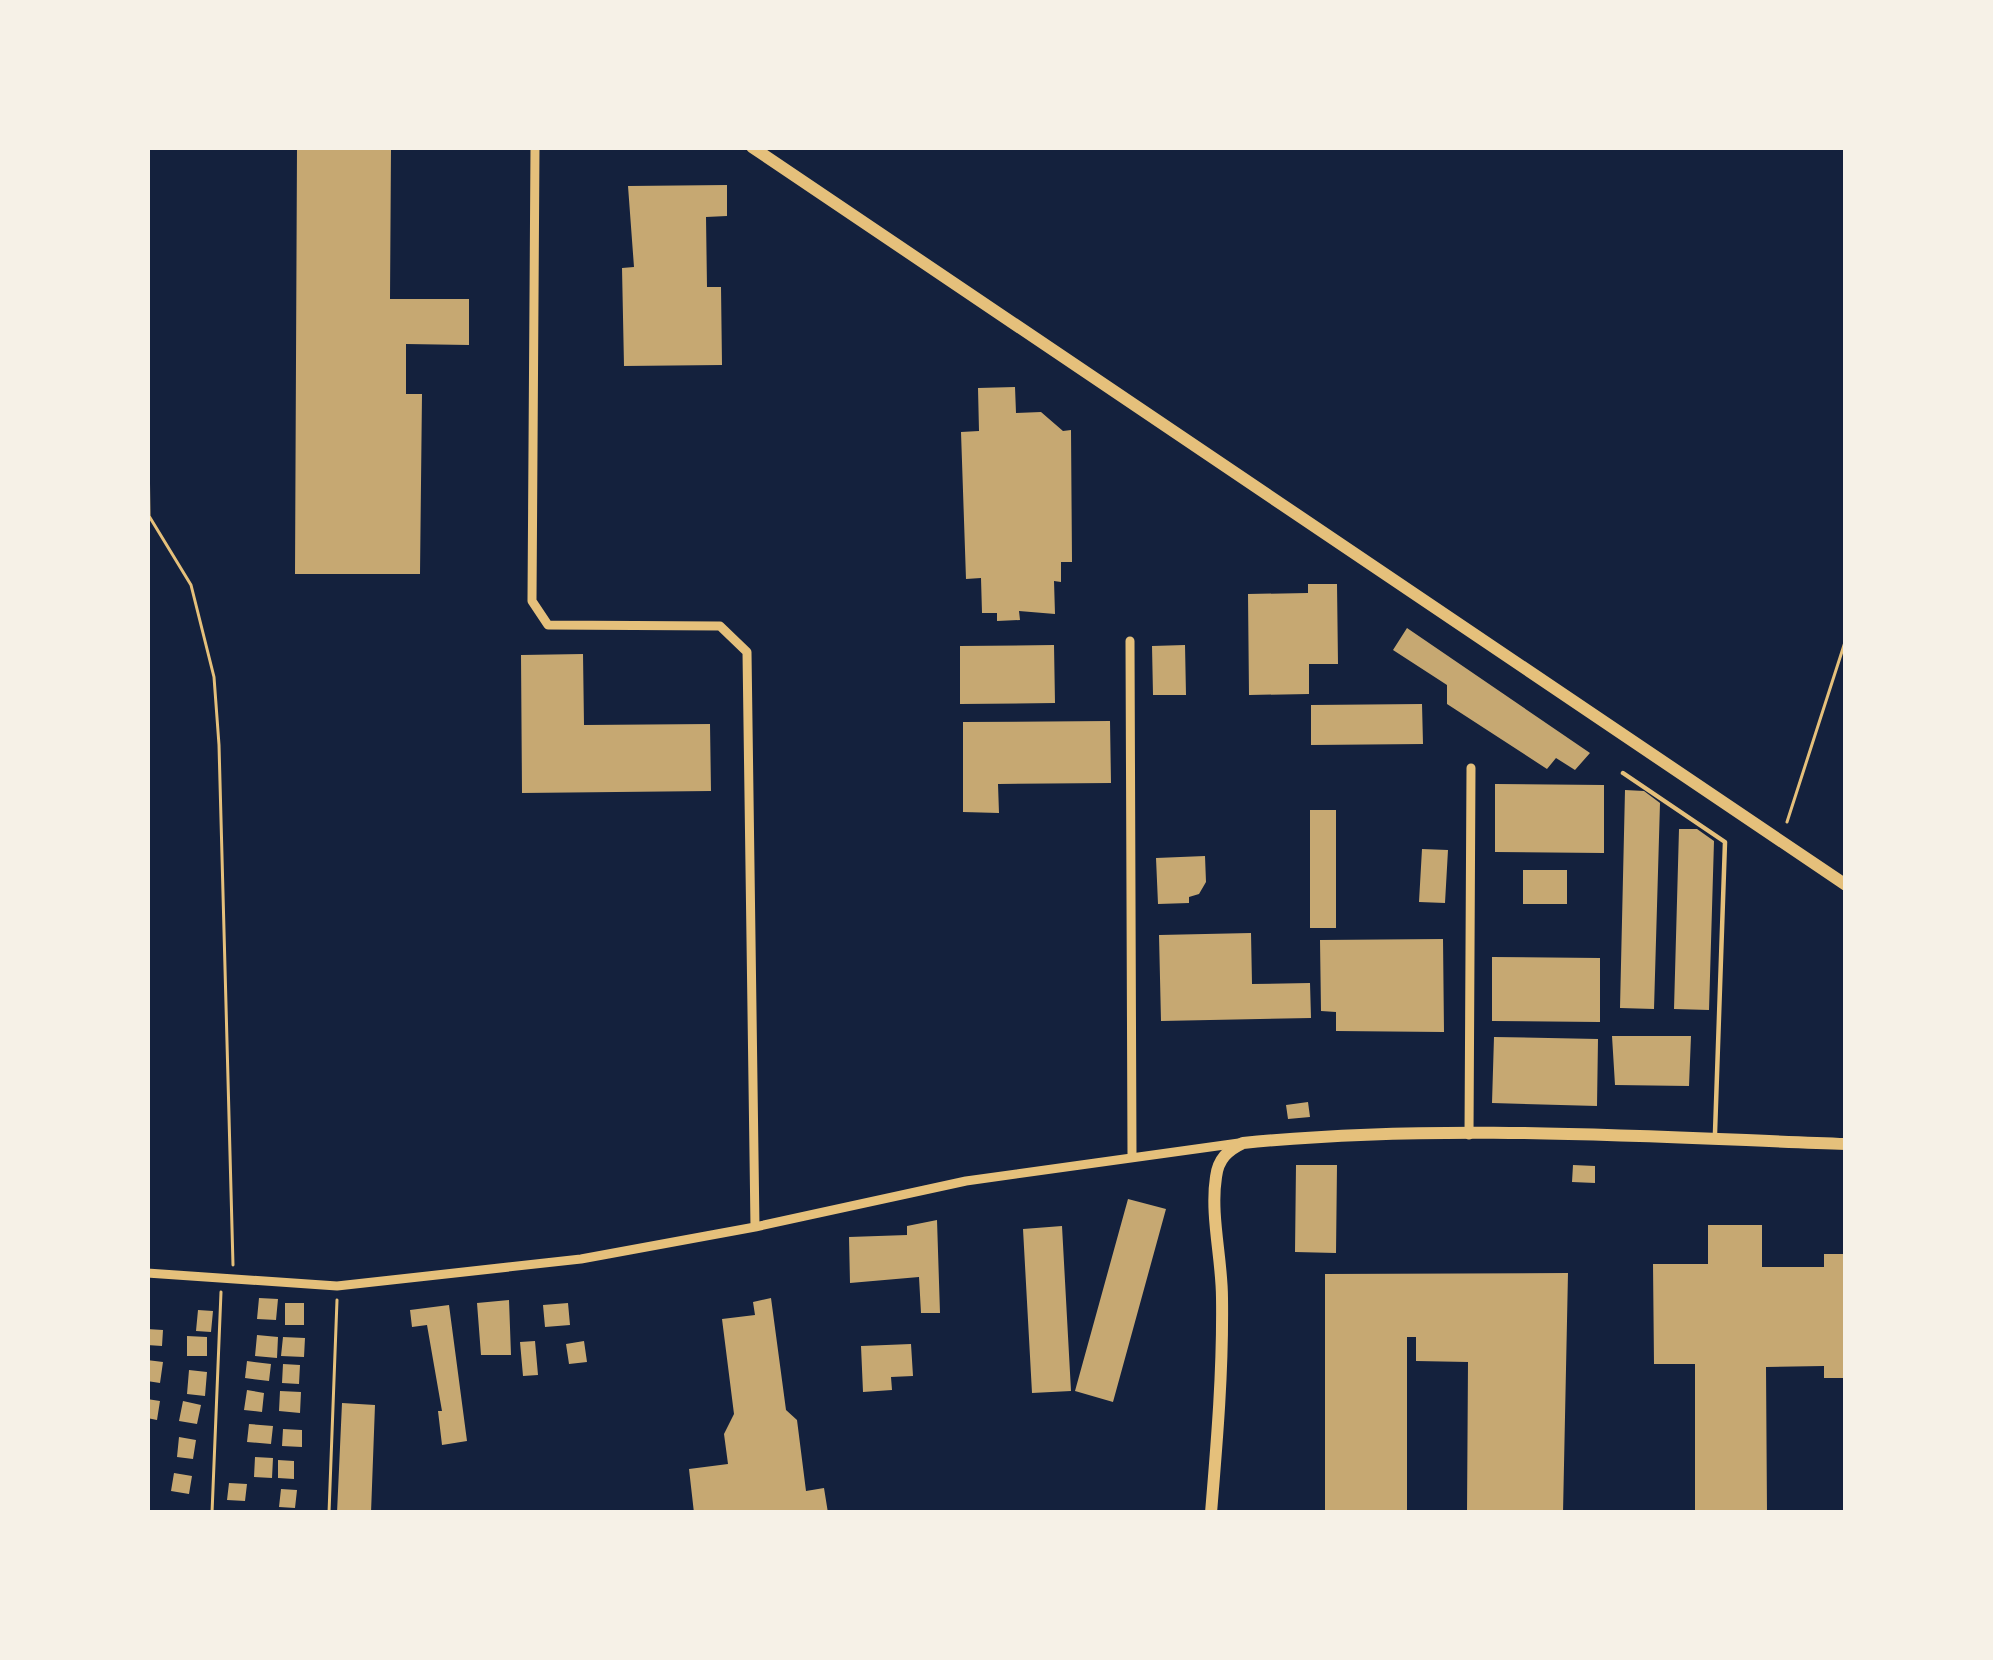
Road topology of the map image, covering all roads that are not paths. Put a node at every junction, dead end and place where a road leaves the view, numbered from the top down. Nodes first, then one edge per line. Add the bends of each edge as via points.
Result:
1 (535, 147) edge
2 (752, 147) edge
3 (1130, 641) dead end
4 (1471, 768) dead end
5 (1623, 773) dead end
6 (1846, 885) edge
7 (1469, 1135) junction
8 (1715, 1139) junction
9 (1243, 1143) junction
10 (1846, 1144) edge
11 (1132, 1157) junction
12 (754, 1227) junction
13 (147, 1273) edge
14 (1211, 1513) edge

1 - 12 street via 532,602 548,625 720,626 747,652
2 - 6 street
3 - 11 street
4 - 7 street
5 - 8 lane via 1725,842
7 - 8 street
7 - 9 street
8 - 10 street
9 - 11 street
9 - 14 street via 1220,1160 1215,1179 1222,1343
11 - 12 street via 966,1181
12 - 13 street via 580,1259 338,1286

